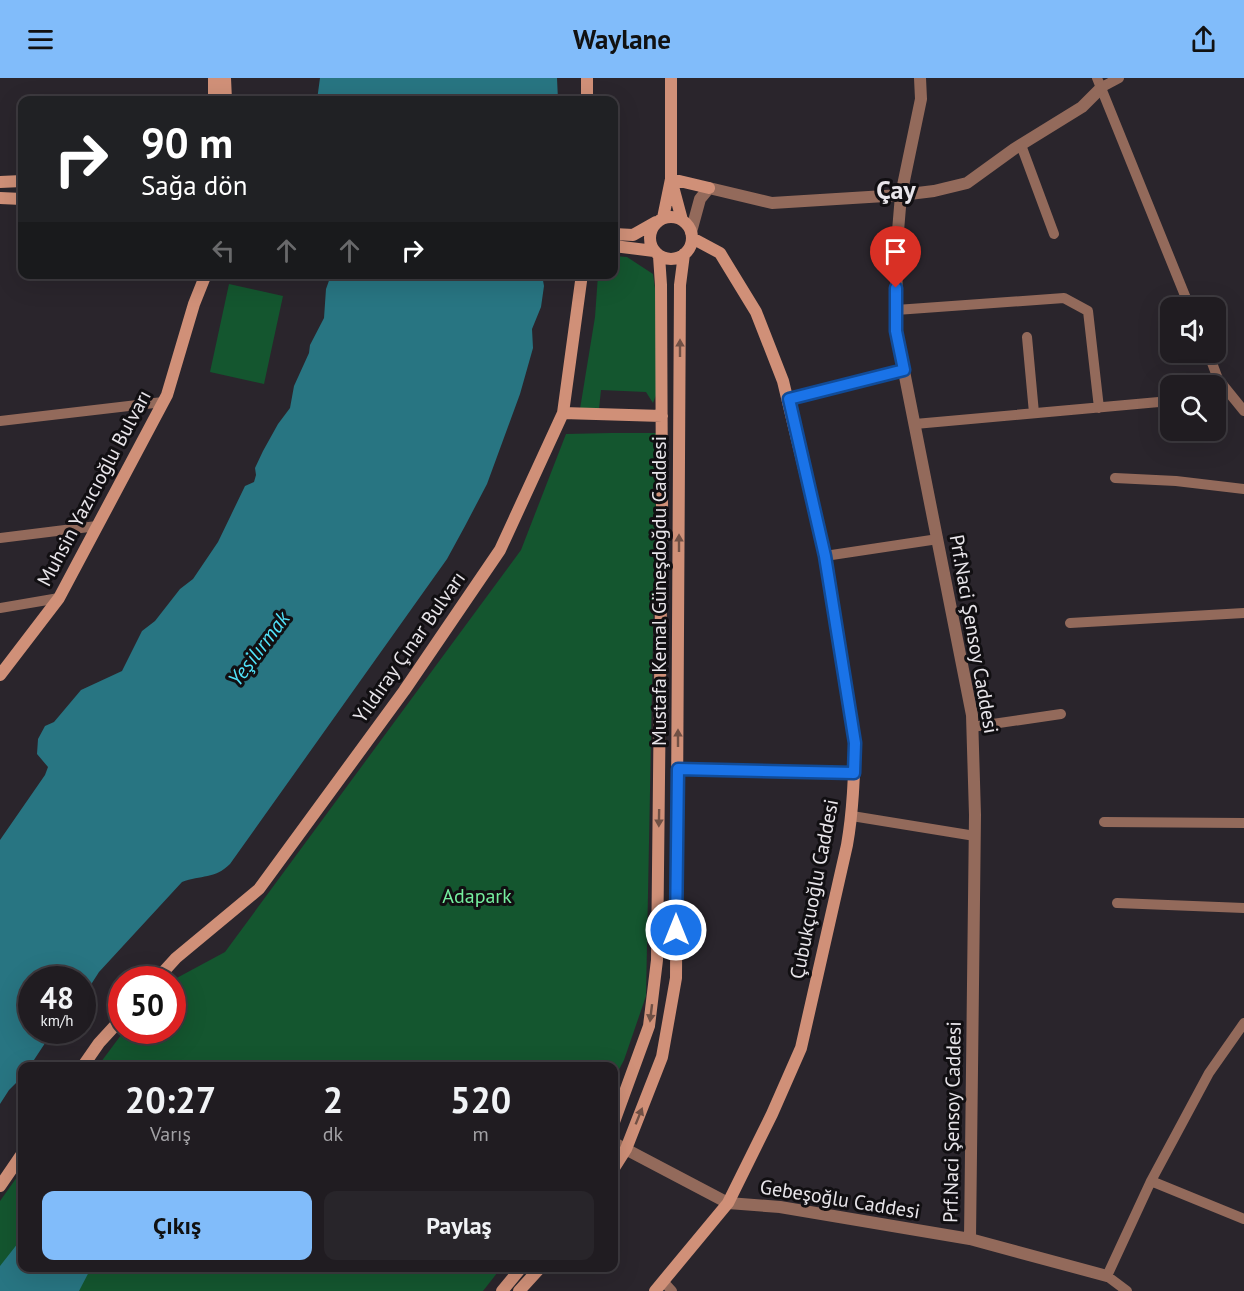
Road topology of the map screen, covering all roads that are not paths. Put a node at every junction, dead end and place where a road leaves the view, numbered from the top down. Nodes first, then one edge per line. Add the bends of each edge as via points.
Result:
1 (214, 78) edge
2 (225, 78) edge
3 (587, 78) edge
4 (671, 78) edge
5 (920, 78) edge
6 (1119, 78) edge
7 (1099, 83) edge
8 (214, 96) edge
9 (226, 96) edge
10 (587, 96) edge
11 (1021, 145) junction
12 (671, 179) junction
13 (18, 181) edge
14 (0, 182) edge
15 (709, 188) junction
16 (901, 195) junction
17 (0, 198) edge
18 (18, 199) edge
19 (660, 220) junction
20 (682, 220) junction
21 (618, 234) edge
22 (1054, 234) dead end
23 (692, 235) junction
24 (618, 247) edge
25 (657, 253) junction
26 (684, 254) junction
27 (196, 279) edge
28 (204, 279) edge
29 (581, 279) edge
30 (1186, 297) edge
31 (194, 304) junction
32 (896, 310) junction
33 (1027, 337) dead end
34 (1212, 363) edge
35 (904, 370) junction
36 (1230, 394) junction
37 (1226, 395) edge
38 (789, 399) junction
39 (163, 402) junction
40 (1160, 402) edge
41 (1099, 408) junction
42 (1244, 411) edge
43 (563, 413) junction
44 (1034, 413) junction
45 (662, 416) junction
46 (0, 421) edge
47 (915, 423) junction
48 (1115, 478) dead end
49 (1244, 489) edge
50 (97, 526) junction
51 (0, 538) edge
52 (938, 539) junction
53 (825, 556) junction
54 (58, 598) junction
55 (0, 608) edge
56 (1244, 613) edge
57 (1070, 623) dead end
58 (0, 675) edge
59 (1061, 714) dead end
60 (972, 727) junction
61 (678, 769) junction
62 (854, 773) junction
63 (852, 816) junction
64 (1104, 822) dead end
65 (1244, 823) edge
66 (975, 837) junction
67 (1117, 903) dead end
68 (1244, 908) edge
69 (169, 966) edge
70 (1244, 1023) edge
71 (108, 1033) edge
72 (86, 1062) edge
73 (618, 1111) edge
74 (618, 1145) edge
75 (626, 1149) junction
76 (18, 1160) edge
77 (618, 1162) edge
78 (1151, 1181) junction
79 (0, 1186) edge
80 (728, 1203) junction
81 (1244, 1219) edge
82 (970, 1239) junction
83 (518, 1272) edge
84 (536, 1272) edge
85 (1109, 1282) edge
86 (659, 1286) edge
87 (502, 1291) edge
88 (519, 1291) edge
89 (672, 1291) edge
90 (1127, 1291) edge

1 - 8 main road
2 - 9 main road
3 - 10 main road
4 - 12 main road
5 - 16 street, Prf.Naci Şensoy Caddesi via 921,99
6 - 7 street
7 - 11 street via 1082,107
7 - 30 street
11 - 16 street via 967,183
11 - 22 street
12 - 15 main road
12 - 19 main road
12 - 20 main road
13 - 14 main road
15 - 16 street via 772,203
15 - 23 street via 700,199
16 - 32 street, Prf.Naci Şensoy Caddesi
17 - 18 main road
19 - 20 main road
19 - 21 main road via 633,235
19 - 25 main road via 649,239
20 - 23 main road
23 - 26 main road
23 - 38 main road, Çubukçuoğlu Caddesi via 720,253 756,312
24 - 25 main road
25 - 26 main road via 672,259
25 - 45 main road, Mustafa Kemal Güneşdoğdu Caddesi via 661,285
61 -> 26 main road, Mustafa Kemal Güneşdoğdu Caddesi via 680,285
27 - 31 main road, Muhsin Yazıcıoğlu Bulvarı
28 - 31 main road, Muhsin Yazıcıoğlu Bulvarı
29 - 43 main road, Yıldıray Çınar Bulvarı
31 - 39 main road, Muhsin Yazıcıoğlu Bulvarı
32 - 35 street, Prf.Naci Şensoy Caddesi
32 - 41 street via 1065,298 1088,311
33 - 44 street
34 - 36 street
35 - 38 street
35 - 47 street, Prf.Naci Şensoy Caddesi
36 - 37 street
36 - 42 street
38 - 53 main road, Çubukçuoğlu Caddesi
39 - 46 street
39 - 50 main road, Muhsin Yazıcıoğlu Bulvarı
40 - 41 street
41 - 44 street
43 - 45 main road
43 - 69 main road, Yıldıray Çınar Bulvarı via 500,550 404,691 259,889
44 - 47 street
45 -> 73 main road, Mustafa Kemal Güneşdoğdu Caddesi via 657,960 649,1026
47 - 52 street, Prf.Naci Şensoy Caddesi
48 - 49 street
50 - 51 street
50 - 54 main road, Muhsin Yazıcıoğlu Bulvarı
52 - 53 street
52 - 60 street, Prf.Naci Şensoy Caddesi
53 - 62 main road, Çubukçuoğlu Caddesi via 855,743
54 - 55 street
54 - 58 main road, Muhsin Yazıcıoğlu Bulvarı
56 - 57 street
59 - 60 street
60 - 66 street, Prf.Naci Şensoy Caddesi
61 - 62 street
75 -> 61 main road, Mustafa Kemal Güneşdoğdu Caddesi via 662,1057 676,978
62 - 63 main road, Çubukçuoğlu Caddesi
63 - 66 street
63 - 80 main road, Çubukçuoğlu Caddesi via 801,1048
64 - 65 street
66 - 82 street, Prf.Naci Şensoy Caddesi
67 - 68 street
70 - 78 street via 1209,1073
71 - 72 main road
74 - 75 street, Gebeşoğlu Caddesi
75 - 77 main road, Mustafa Kemal Güneşdoğdu Caddesi
75 - 80 street, Gebeşoğlu Caddesi
76 - 79 main road
78 - 81 street
78 - 85 street
80 - 82 street, Gebeşoğlu Caddesi via 780,1207
80 - 86 main road, Çubukçuoğlu Caddesi
82 - 85 street, Gebeşoğlu Caddesi
83 - 87 main road
84 - 88 main road
85 - 90 street
86 - 89 street

